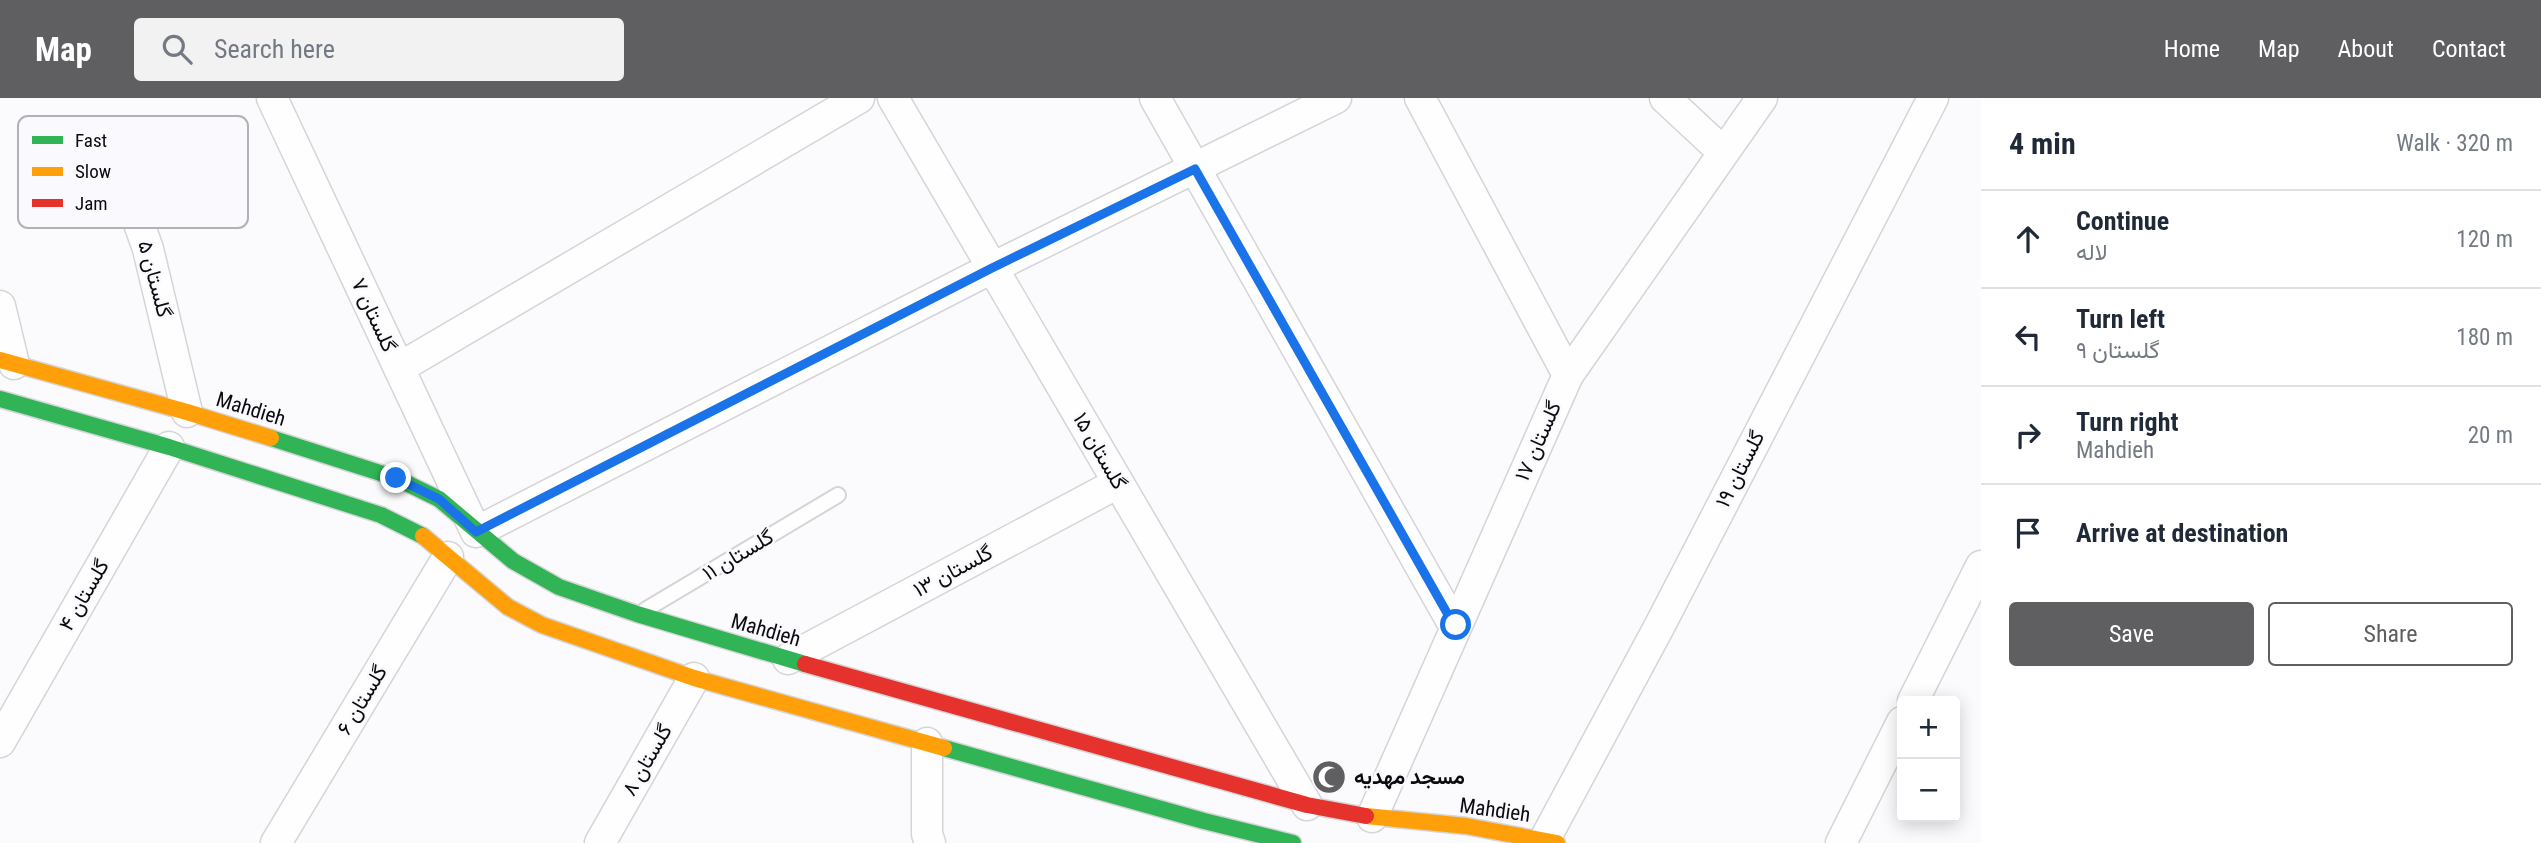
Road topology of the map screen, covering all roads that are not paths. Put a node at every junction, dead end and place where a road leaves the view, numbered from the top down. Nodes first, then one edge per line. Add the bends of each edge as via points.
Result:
1 (272, 98) edge
2 (859, 98) edge
3 (893, 98) edge
4 (1155, 98) edge
5 (1336, 98) edge
6 (1420, 98) edge
7 (1665, 98) edge
8 (1762, 98) edge
9 (1933, 98) edge
10 (1723, 152) junction
11 (1195, 169) junction
12 (141, 228) edge
13 (992, 268) junction
14 (0, 306) edge
15 (7, 362) edge
16 (399, 369) junction
17 (1568, 375) junction
18 (0, 399) edge
19 (187, 412) junction
20 (169, 447) junction
21 (1118, 483) junction
22 (838, 495) dead end
23 (462, 544) junction
24 (1981, 566) edge
25 (637, 614) junction
26 (1455, 627) junction
27 (788, 659) junction
28 (694, 678) junction
29 (1916, 696) edge
30 (1897, 732) edge
31 (0, 743) edge
32 (927, 743) junction
33 (1307, 805) junction
34 (1373, 824) junction
35 (927, 840) edge
36 (1551, 841) edge
37 (276, 843) edge
38 (600, 843) edge
39 (1293, 843) edge
40 (1841, 843) edge

1 - 16 street, گلستان ۷
2 - 16 street
3 - 13 street, گلستان ۱۵
4 - 11 street
5 - 11 street
6 - 17 street
7 - 10 street
8 - 10 street, گلستان ۱۷
9 - 36 street, گلستان ۱۹
10 - 17 street, گلستان ۱۷
11 - 13 street
11 - 26 street
12 - 19 street, گلستان ۵
13 - 21 street, گلستان ۱۵
13 - 23 street
14 - 15 street
15 - 19 main road, Mahdieh
16 - 23 street, گلستان ۷
17 - 26 street, گلستان ۱۷
18 - 20 main road, Mahdieh
19 - 23 main road, Mahdieh via 408,482 439,499
20 - 23 main road, Mahdieh
20 - 31 street, گلستان ۴
21 - 27 street, گلستان ۱۳
21 - 33 street, گلستان ۱۵
22 - 25 lane, گلستان ۱۱
23 - 25 main road, Mahdieh via 513,561 559,587
23 - 28 main road, Mahdieh via 508,607 542,625
23 - 37 street, گلستان ۶
24 - 29 street
25 - 27 main road, Mahdieh
26 - 34 street, گلستان ۱۷
27 - 33 main road, Mahdieh
28 - 32 main road, Mahdieh
28 - 38 street, گلستان ۸
30 - 40 street
32 - 35 street
32 - 39 main road, Mahdieh
33 - 34 main road, Mahdieh
34 - 36 main road, Mahdieh via 1466,826

